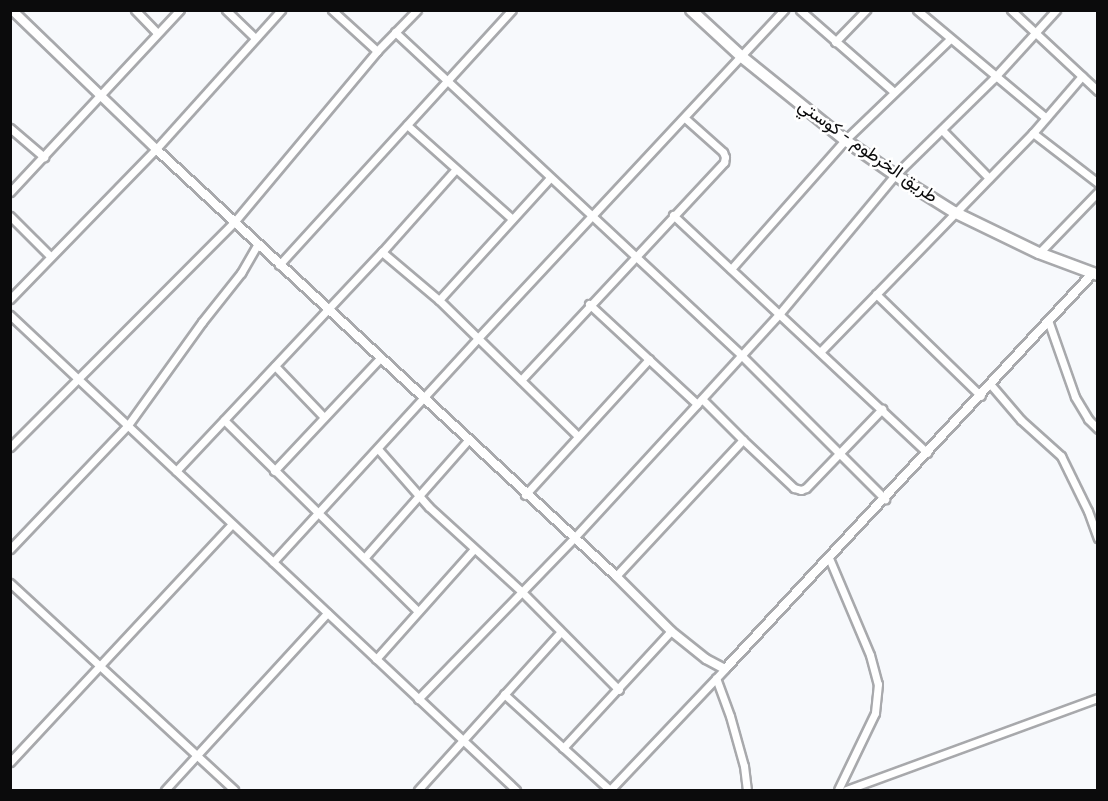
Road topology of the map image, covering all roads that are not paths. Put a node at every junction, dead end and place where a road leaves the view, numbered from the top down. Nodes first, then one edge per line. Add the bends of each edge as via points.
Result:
1 (12, 10) edge
2 (135, 10) edge
3 (180, 10) edge
4 (226, 10) edge
5 (280, 10) edge
6 (332, 10) edge
7 (417, 10) edge
8 (512, 10) edge
9 (691, 10) edge
10 (784, 10) edge
11 (800, 10) edge
12 (866, 10) edge
13 (917, 10) edge
14 (1011, 10) edge
15 (1056, 10) edge
16 (395, 32) junction
17 (157, 33) junction
18 (1035, 33) junction
19 (254, 37) junction
20 (949, 39) junction
21 (835, 42) junction
22 (377, 51) junction
23 (742, 57) junction
24 (1082, 76) junction
25 (994, 78) junction
26 (447, 81) junction
27 (893, 91) junction
28 (1098, 91) edge
29 (101, 97) junction
30 (1046, 118) junction
31 (686, 119) junction
32 (407, 125) junction
33 (10, 128) edge
34 (942, 130) junction
35 (1033, 133) junction
36 (845, 140) junction
37 (156, 149) junction
38 (44, 157) junction
39 (455, 170) junction
40 (895, 175) junction
41 (550, 177) junction
42 (988, 178) junction
43 (1098, 183) edge
44 (10, 192) edge
45 (1098, 192) edge
46 (954, 212) junction
47 (674, 215) junction
48 (10, 216) edge
49 (592, 217) junction
50 (512, 219) junction
51 (235, 221) junction
52 (258, 244) junction
53 (382, 252) junction
54 (1039, 253) junction
55 (50, 256) junction
56 (634, 256) junction
57 (279, 265) junction
58 (731, 269) junction
59 (1095, 274) edge
60 (876, 294) junction
61 (10, 299) edge
62 (439, 300) junction
63 (590, 304) junction
64 (327, 309) junction
65 (780, 313) junction
66 (10, 315) edge
67 (1050, 323) junction
68 (478, 338) junction
69 (821, 351) junction
70 (741, 355) junction
71 (381, 357) junction
72 (649, 359) junction
73 (275, 366) junction
74 (78, 378) junction
75 (521, 380) junction
76 (991, 385) junction
77 (981, 396) junction
78 (423, 399) junction
79 (700, 401) junction
80 (882, 409) junction
81 (323, 416) junction
82 (224, 420) junction
83 (128, 425) junction
84 (1098, 429) edge
85 (578, 436) junction
86 (468, 440) junction
87 (743, 440) junction
88 (10, 447) edge
89 (378, 449) junction
90 (927, 453) junction
91 (840, 454) junction
92 (176, 471) junction
93 (274, 471) junction
94 (525, 495) junction
95 (419, 496) junction
96 (885, 499) junction
97 (319, 511) junction
98 (232, 524) junction
99 (1098, 538) edge
100 (573, 539) junction
101 (10, 549) edge
102 (474, 550) junction
103 (365, 557) junction
104 (830, 558) junction
105 (273, 562) junction
106 (616, 576) junction
107 (10, 583) edge
108 (521, 591) junction
109 (418, 610) junction
110 (327, 613) junction
111 (671, 631) junction
112 (560, 633) junction
113 (376, 659) junction
114 (100, 665) junction
115 (725, 669) junction
116 (716, 678) junction
117 (619, 690) junction
118 (504, 694) junction
119 (1098, 698) edge
120 (418, 699) junction
121 (463, 741) junction
122 (563, 748) junction
123 (198, 757) junction
124 (10, 762) edge
125 (165, 790) edge
126 (234, 790) edge
127 (418, 790) edge
128 (516, 790) edge
129 (610, 790) edge
130 (747, 790) edge
131 (838, 790) edge
132 (846, 790) edge

1 - 29 street
2 - 17 street
3 - 17 street
4 - 19 street
5 - 19 street
6 - 22 street
7 - 16 street
8 - 26 street
9 - 23 highway, طريق الخرطوم - كوستي
10 - 23 street
11 - 21 street
12 - 21 street
13 - 20 street
14 - 18 street
15 - 18 street
16 - 22 street
16 - 26 street
17 - 29 street
18 - 24 street
18 - 25 street
19 - 37 street
20 - 25 street
20 - 27 street
21 - 27 street
22 - 51 street
23 - 31 street
23 - 36 highway, طريق الخرطوم - كوستي
24 - 28 street
24 - 30 street
25 - 30 street
25 - 34 street
26 - 32 street
26 - 41 street
27 - 36 street
29 - 37 street
29 - 38 street
30 - 35 street
31 - 47 street via 726,157
31 - 49 street
32 - 39 street
32 - 57 street
33 - 38 street
34 - 40 street
34 - 42 street
35 - 42 street
35 - 43 street
36 - 40 highway, طريق الخرطوم - كوستي
36 - 58 street
37 - 51 street
37 - 55 street
38 - 44 street
39 - 50 street
39 - 53 street
40 - 46 highway, طريق الخرطوم - كوستي
40 - 65 street
41 - 49 street
41 - 50 street
42 - 46 street
45 - 54 street
46 - 54 highway, طريق الخرطوم - كوستي
46 - 60 street
47 - 56 street
47 - 58 street
48 - 55 street
49 - 56 street
49 - 68 street
50 - 62 street
51 - 52 street
51 - 74 street
52 - 57 street
52 - 83 street via 241,273
53 - 62 street
53 - 64 street
54 - 59 highway, طريق الخرطوم - كوستي
55 - 61 street
56 - 63 street
56 - 70 street
57 - 64 street
58 - 65 street
59 - 67 street
60 - 69 street
60 - 77 street
62 - 68 street
63 - 72 street
63 - 75 street
64 - 71 street
64 - 73 street
65 - 69 street
65 - 70 street
66 - 74 street
67 - 76 street
67 - 84 street via 1076,397
68 - 75 street
68 - 78 street
69 - 80 street
70 - 79 street
70 - 91 street
71 - 78 street
71 - 81 street
72 - 79 street
72 - 85 street
73 - 81 street
73 - 82 street
74 - 83 street
74 - 88 street
75 - 85 street
76 - 77 street
76 - 99 street via 1021,420 1061,456
77 - 90 street
78 - 86 street
78 - 89 street
79 - 87 street
79 - 100 street
80 - 90 street
80 - 91 street
81 - 93 street
82 - 92 street
82 - 93 street
83 - 92 street
83 - 101 street
85 - 94 street
86 - 94 street
86 - 95 street
87 - 91 street via 794,488 801,490
87 - 106 street
89 - 95 street
89 - 97 street
90 - 96 street
91 - 96 street
92 - 98 street
93 - 97 street
94 - 100 street
95 - 102 street
95 - 103 street
96 - 104 street
97 - 103 street
97 - 105 street
98 - 105 street
98 - 114 street
100 - 106 street
100 - 108 street
102 - 108 street
102 - 109 street
103 - 109 street
104 - 115 street
104 - 131 street via 878,684 875,712
105 - 110 street
106 - 111 street
107 - 114 street
108 - 112 street
108 - 120 street
109 - 113 street
110 - 113 street
110 - 123 street
111 - 115 street
111 - 117 street
112 - 117 street
112 - 118 street
113 - 120 street
114 - 123 street
114 - 124 street
115 - 116 street
116 - 129 street
116 - 130 street via 744,766
117 - 122 street
118 - 121 street
118 - 122 street
119 - 132 street
120 - 121 street
121 - 127 street
121 - 128 street
122 - 129 street
123 - 125 street
123 - 126 street

